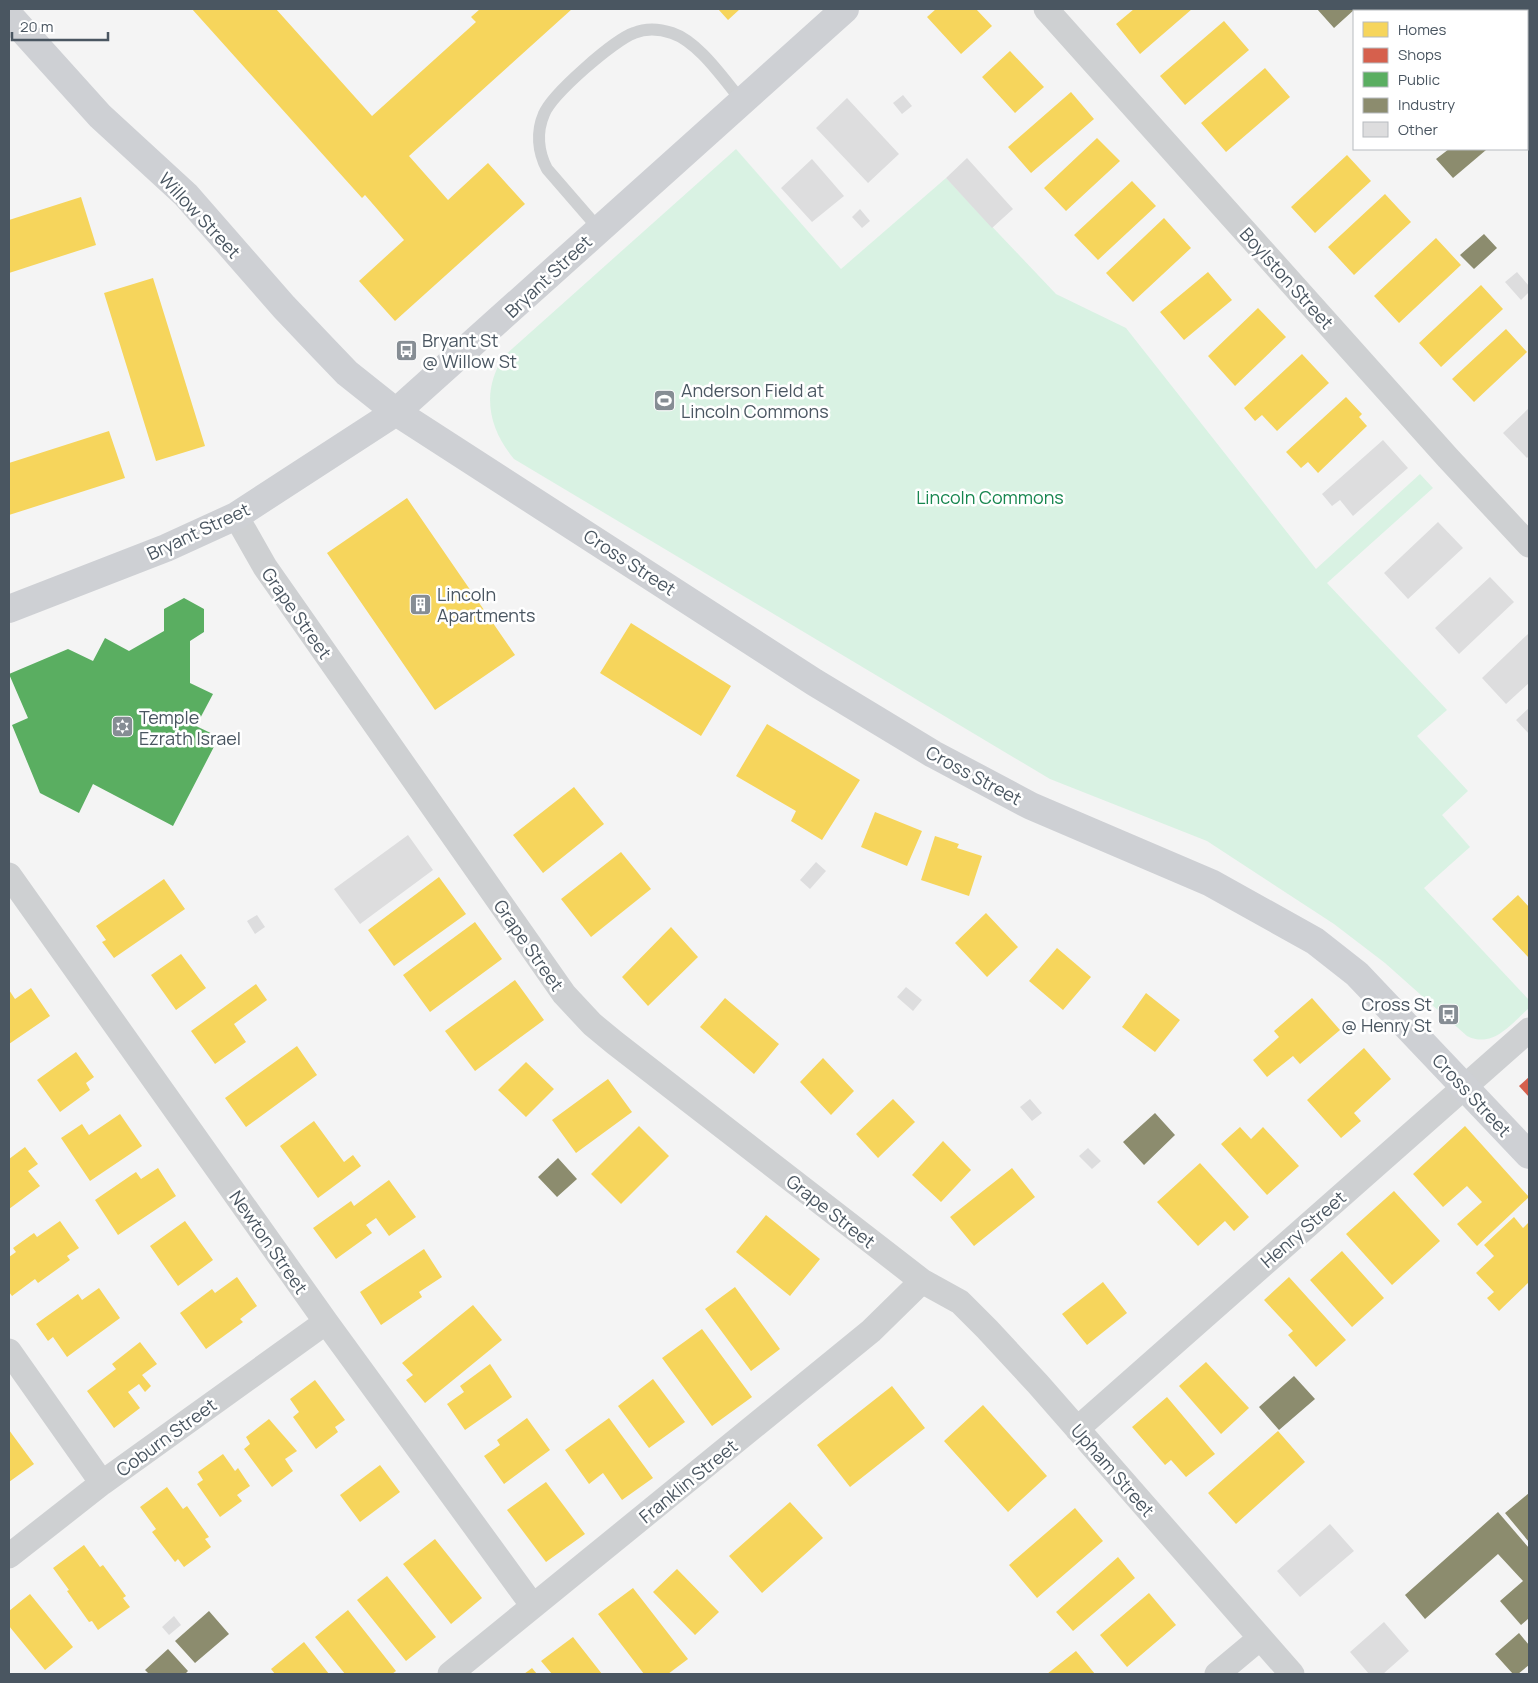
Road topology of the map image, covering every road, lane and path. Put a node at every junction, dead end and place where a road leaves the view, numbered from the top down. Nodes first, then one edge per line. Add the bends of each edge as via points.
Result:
1 (845, 9) edge
2 (1046, 9) edge
3 (9, 15) edge
4 (742, 101) junction
5 (598, 229) junction
6 (396, 412) junction
7 (236, 516) junction
8 (1529, 545) edge
9 (9, 609) edge
10 (9, 875) edge
11 (1529, 1030) edge
12 (1464, 1087) junction
13 (1529, 1155) edge
14 (922, 1281) junction
15 (326, 1322) junction
16 (9, 1351) edge
17 (1077, 1429) junction
18 (102, 1483) junction
19 (9, 1556) edge
20 (533, 1606) junction
21 (1259, 1639) junction
22 (450, 1674) edge
23 (1217, 1674) edge
24 (1292, 1674) edge

1 - 4 main road, Bryant Street
2 - 8 street, Boylston Street
3 - 6 main road, Willow Street via 100,116 186,195 347,373
4 - 5 main road, Bryant Street
4 - 5 lane via 694,45 662,30 628,35 578,76 544,112 538,135 539,147 550,174
5 - 6 main road, Bryant Street via 506,316
6 - 7 main road, Bryant Street
6 - 12 main road, Cross Street via 925,750 1031,806 1211,883 1315,941 1357,974
7 - 9 main road, Bryant Street via 166,548
7 - 14 street, Grape Street via 270,574 564,994 615,1043
10 - 15 street, Newton Street
11 - 12 street, Henry Street
12 - 13 main road, Cross Street
12 - 17 street, Henry Street
14 - 17 street, Upham Street via 968,1309
14 - 20 street, Franklin Street via 863,1337
15 - 18 street, Coburn Street
15 - 20 street, Newton Street
16 - 18 street
17 - 21 street, Upham Street
18 - 19 street, Coburn Street
20 - 22 street, Franklin Street
21 - 23 street
21 - 24 street, Upham Street

